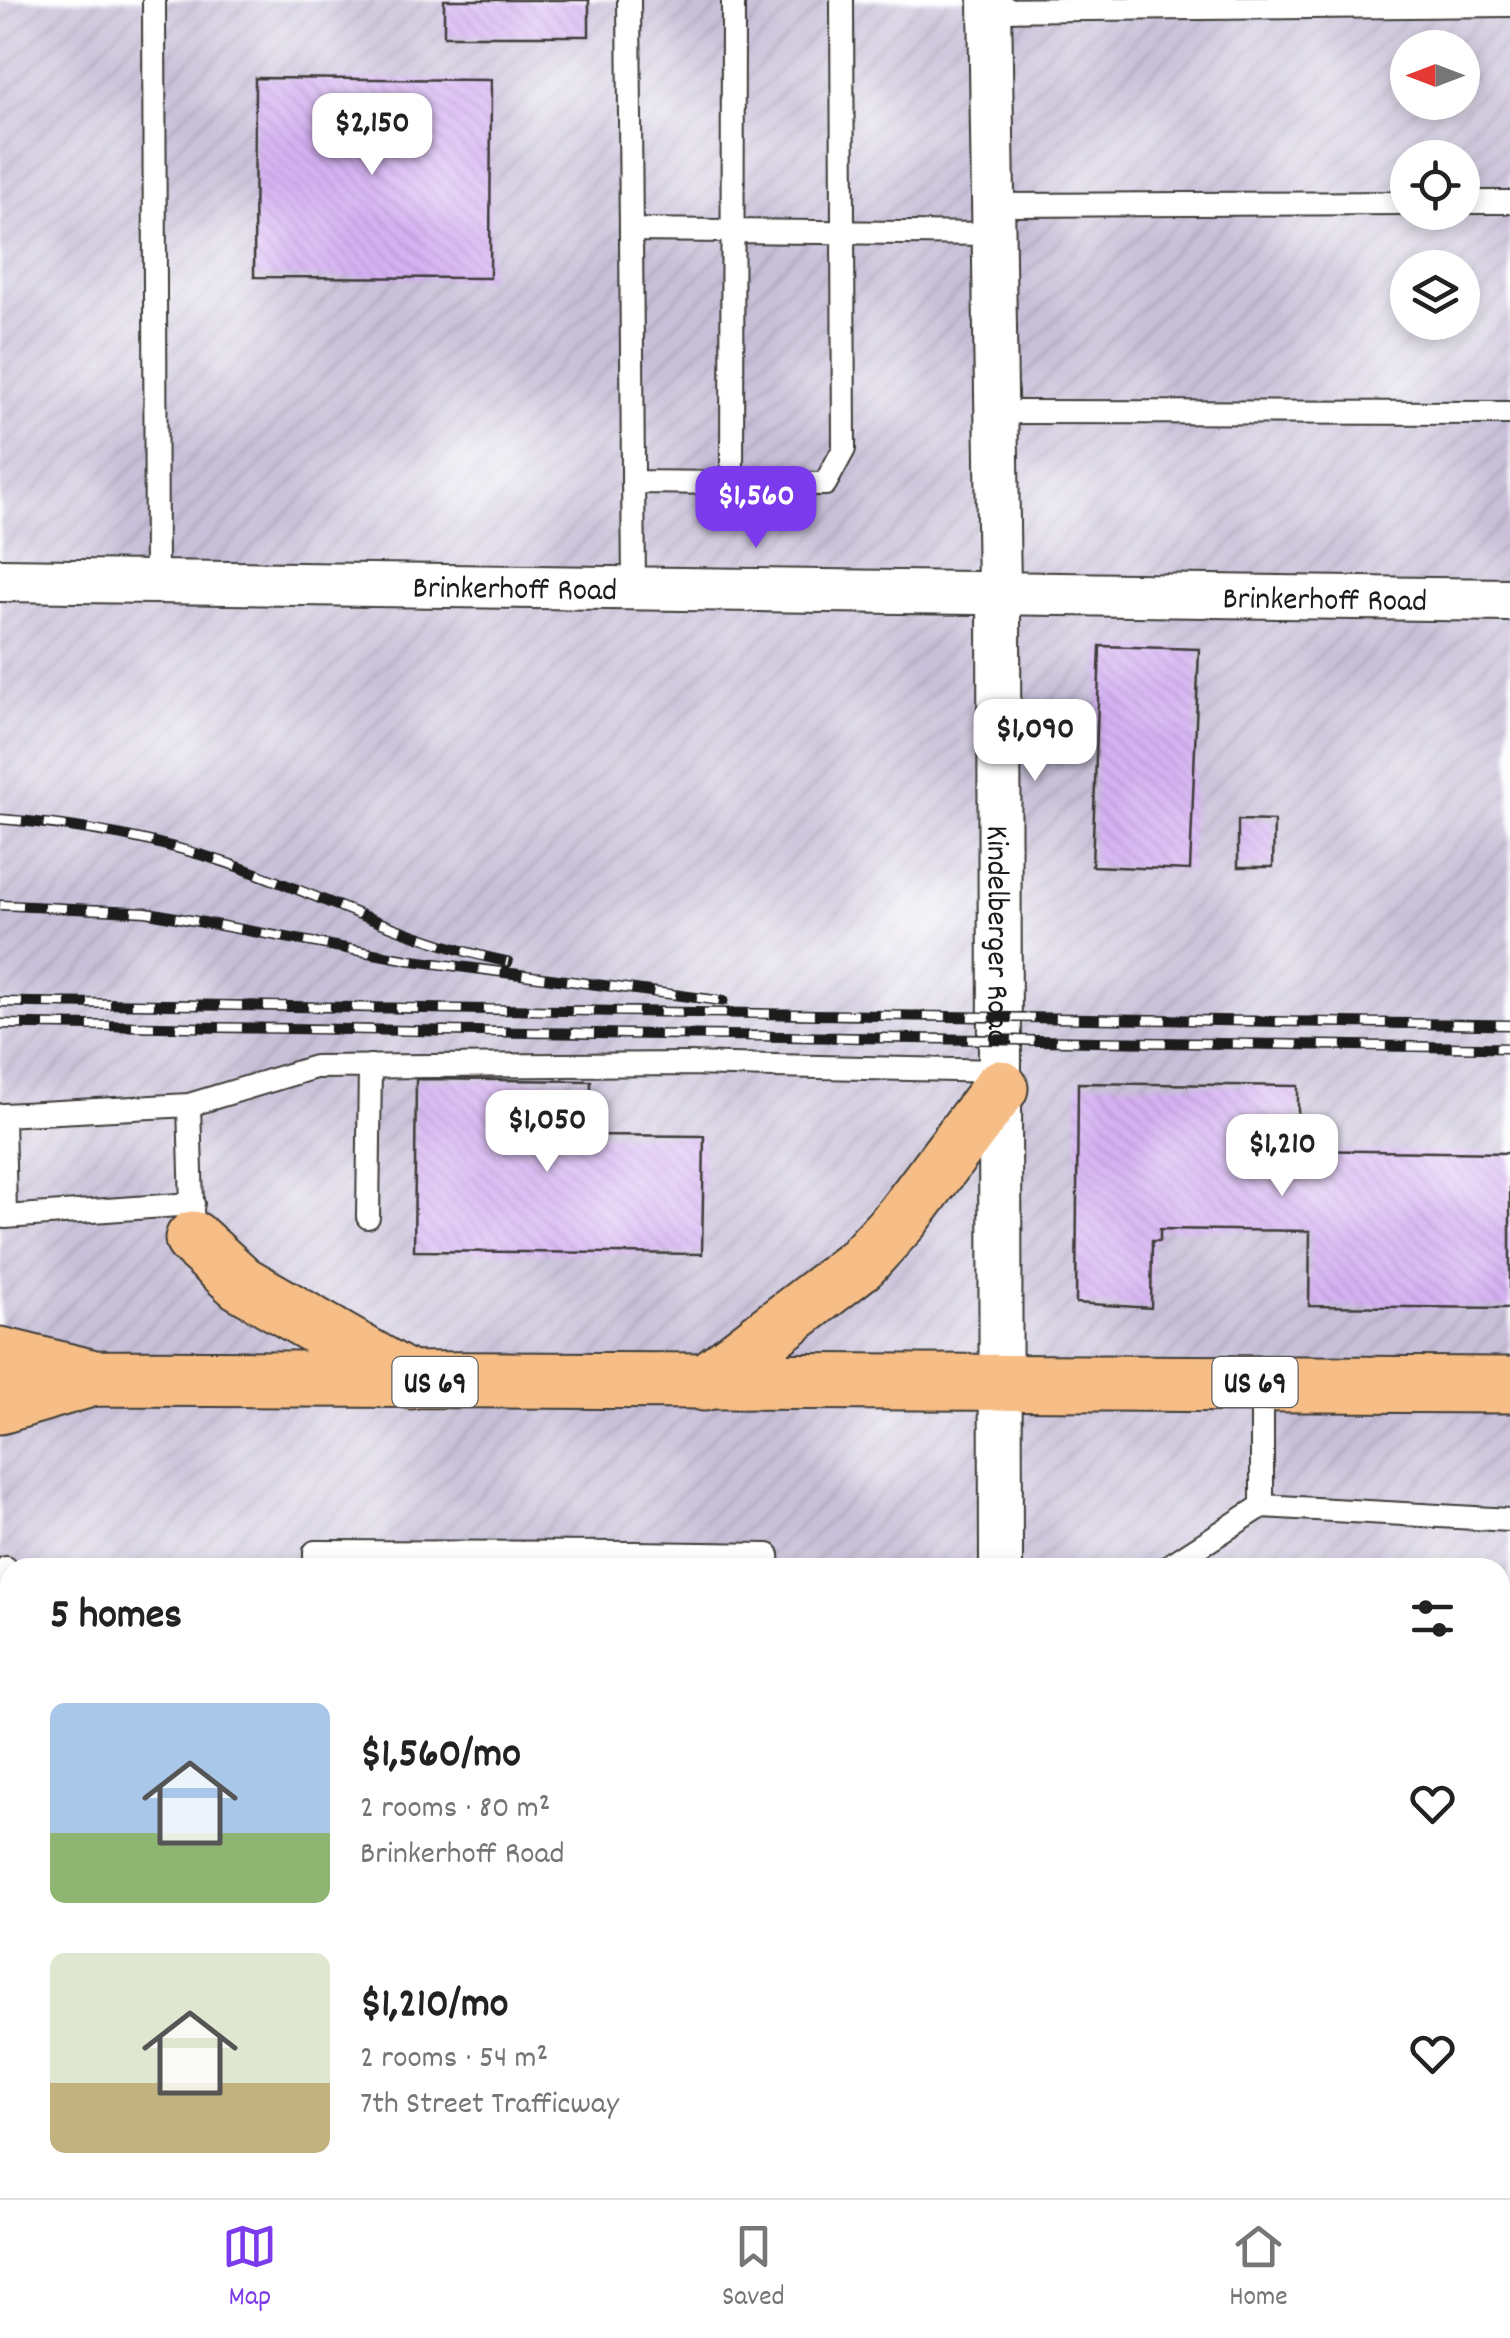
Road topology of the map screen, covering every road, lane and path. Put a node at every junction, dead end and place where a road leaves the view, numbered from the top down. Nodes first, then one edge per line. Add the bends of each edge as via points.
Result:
1 (154, 0) edge
2 (629, 0) edge
3 (733, 0) edge
4 (842, 0) edge
5 (990, 5) edge
6 (1510, 5) edge
7 (1480, 202) edge
8 (1510, 202) edge
9 (1390, 204) edge
10 (992, 219) junction
11 (631, 230) junction
12 (734, 231) junction
13 (844, 232) junction
14 (996, 412) junction
15 (1510, 413) edge
16 (633, 482) junction
17 (732, 483) junction
18 (0, 580) edge
19 (156, 582) junction
20 (634, 586) junction
21 (999, 590) junction
22 (1510, 600) edge
23 (370, 1066) junction
24 (1000, 1079) junction
25 (189, 1105) junction
26 (368, 1217) dead end
27 (193, 1221) junction
28 (0, 1356) edge
29 (94, 1378) junction
30 (1001, 1379) junction
31 (414, 1382) junction
32 (1262, 1382) junction
33 (704, 1383) junction
34 (1510, 1385) edge
35 (0, 1406) edge
36 (1262, 1506) junction
37 (1510, 1520) edge
38 (315, 1558) edge
39 (554, 1558) edge
40 (688, 1558) edge
41 (768, 1558) edge
42 (1002, 1558) edge
43 (1181, 1558) edge

1 - 19 lane
2 - 11 lane
3 - 12 lane
4 - 13 lane
5 - 6 lane
5 - 10 street, Kindelberger Road
7 - 8 lane
9 - 10 lane
10 - 13 lane
10 - 14 street, Kindelberger Road
11 - 12 lane
11 - 16 lane
12 - 13 lane
12 - 17 lane
13 - 17 lane via 844,450 825,484
14 - 15 lane
14 - 21 street, Kindelberger Road
16 - 17 lane
16 - 20 lane
18 - 19 street, Brinkerhoff Road
19 - 20 street, Brinkerhoff Road
20 - 21 street, Brinkerhoff Road
21 - 22 street, Brinkerhoff Road
21 - 24 street, Kindelberger Road
23 - 24 lane via 686,1064
23 - 25 lane via 315,1066
23 - 26 lane
24 - 30 street, Kindelberger Road
24 - 33 main road via 902,1218 861,1263
25 - 27 lane
25 - 27 lane via 3,1115 5,1217
27 - 31 main road via 241,1283
28 - 29 main road, US 69
29 - 31 main road, US 69
29 - 35 main road, US 69
30 - 32 main road, US 69
30 - 33 main road, US 69
30 - 42 street, Kindelberger Road
31 - 33 main road, US 69
32 - 34 main road, US 69
32 - 36 lane
36 - 37 lane
36 - 43 lane
38 - 39 lane via 315,1552
40 - 41 lane

